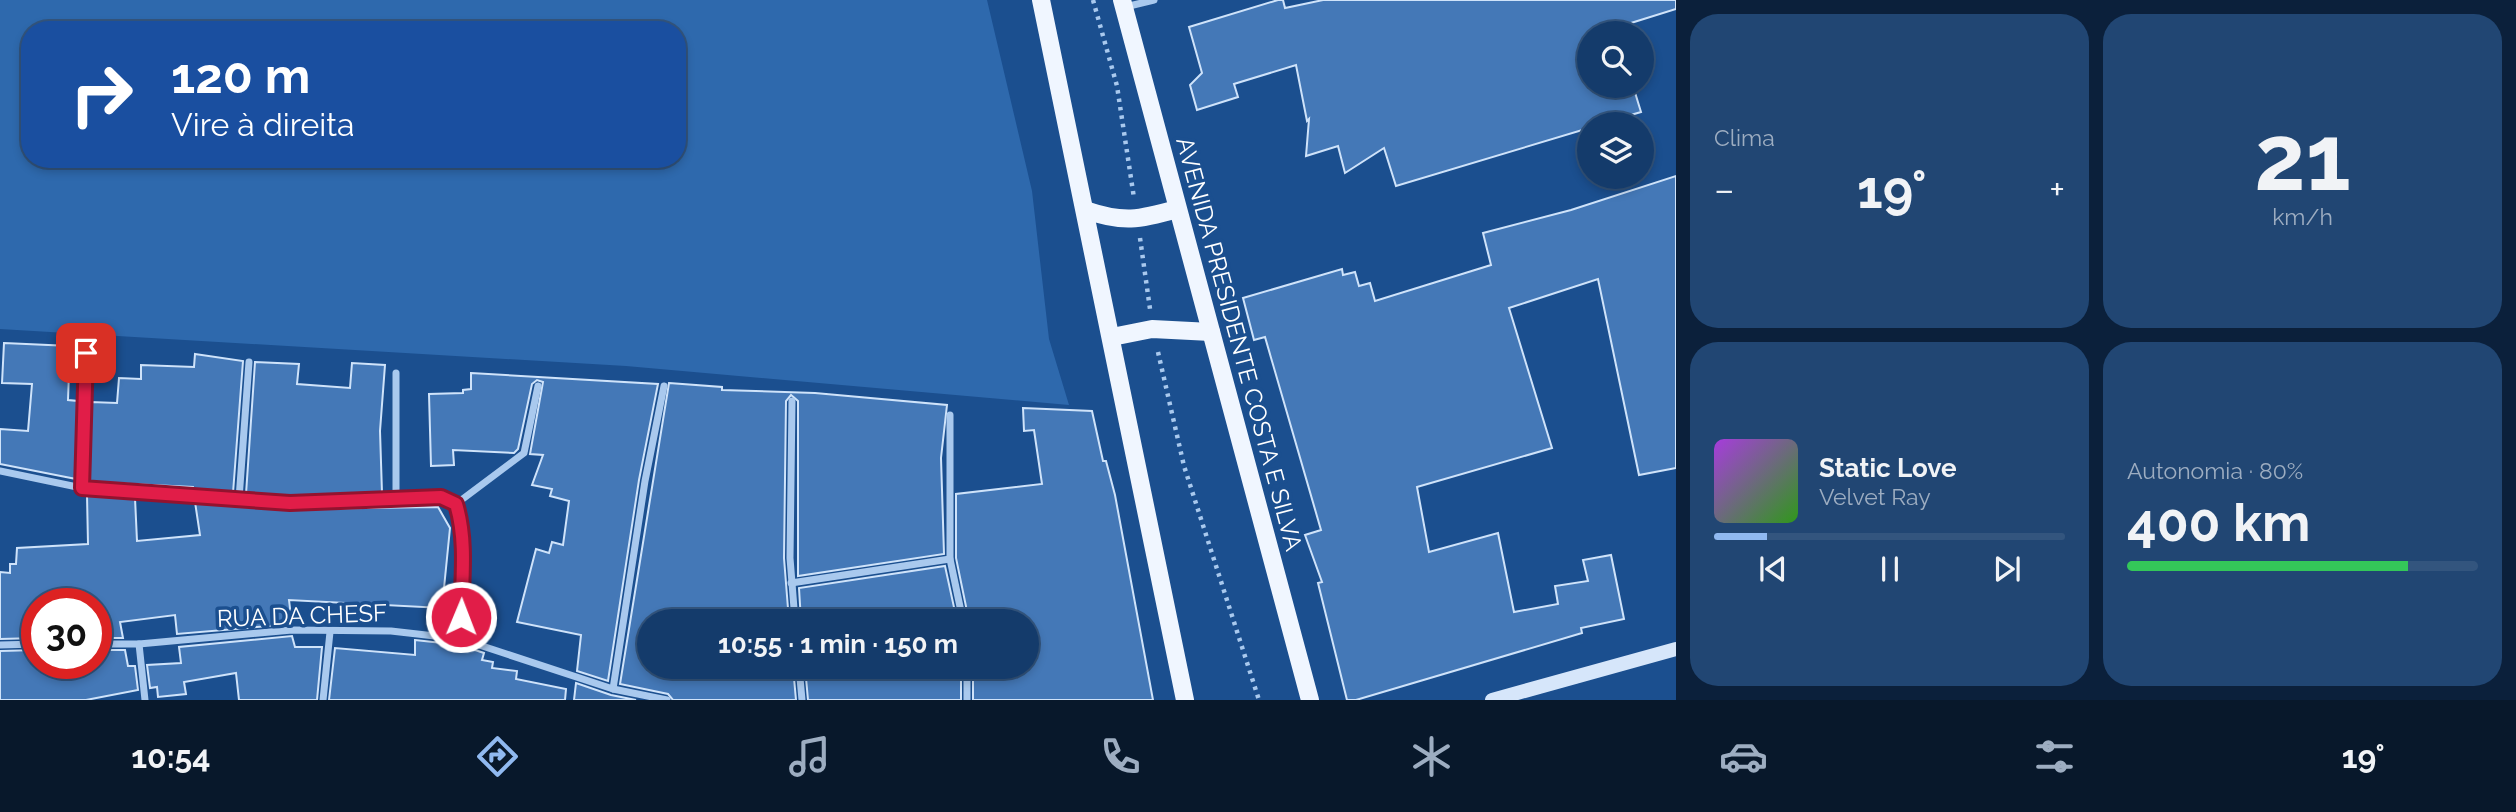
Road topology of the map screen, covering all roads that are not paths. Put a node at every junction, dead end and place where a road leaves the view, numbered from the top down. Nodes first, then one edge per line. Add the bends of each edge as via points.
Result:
1 (1041, 0) edge
2 (1154, 0) edge
3 (1123, 3) edge
4 (1177, 209) junction
5 (1085, 210) junction
6 (1211, 332) junction
7 (1112, 337) junction
8 (86, 353) dead end
9 (248, 362) dead end
10 (396, 373) dead end
11 (538, 386) dead end
12 (664, 386) dead end
13 (792, 401) dead end
14 (950, 415) dead end
15 (0, 471) edge
16 (82, 488) junction
17 (396, 497) junction
18 (239, 499) junction
19 (456, 504) junction
20 (950, 559) junction
21 (791, 583) junction
22 (794, 609) edge
23 (960, 609) edge
24 (330, 632) junction
25 (461, 639) junction
26 (112, 643) edge
27 (21, 644) edge
28 (139, 644) junction
29 (0, 645) edge
30 (1676, 649) edge
31 (800, 679) edge
32 (967, 679) edge
33 (613, 689) junction
34 (145, 700) edge
35 (323, 700) edge
36 (667, 700) edge
37 (802, 700) edge
38 (967, 700) edge
39 (1185, 700) edge
40 (1310, 700) edge
41 (1492, 700) edge

1 - 5 main road
2 - 3 street
3 - 4 main road, AVENIDA PRESIDENTE COSTA E SILVA
4 - 5 main road via 1137,220 1113,219
4 - 6 main road, AVENIDA PRESIDENTE COSTA E SILVA
5 - 7 main road
6 - 7 main road via 1152,329
6 - 40 main road, AVENIDA PRESIDENTE COSTA E SILVA
7 - 39 main road
8 - 16 street
9 - 18 street
10 - 17 street
11 - 19 street via 524,453
12 - 33 street
13 - 21 street
14 - 20 street
15 - 16 street
16 - 18 street
17 - 18 street via 335,503
17 - 19 street via 428,495
19 - 25 street via 463,538
20 - 21 street
20 - 23 street
21 - 22 street
24 - 25 street, RUA DA CHESF via 391,631
24 - 28 street, RUA DA CHESF via 292,630
24 - 35 street
25 - 33 street, RUA DA CHESF
26 - 28 street, RUA DA CHESF
27 - 29 street
28 - 34 street
30 - 41 street
31 - 37 street
32 - 38 street
33 - 36 street, RUA DA CHESF

